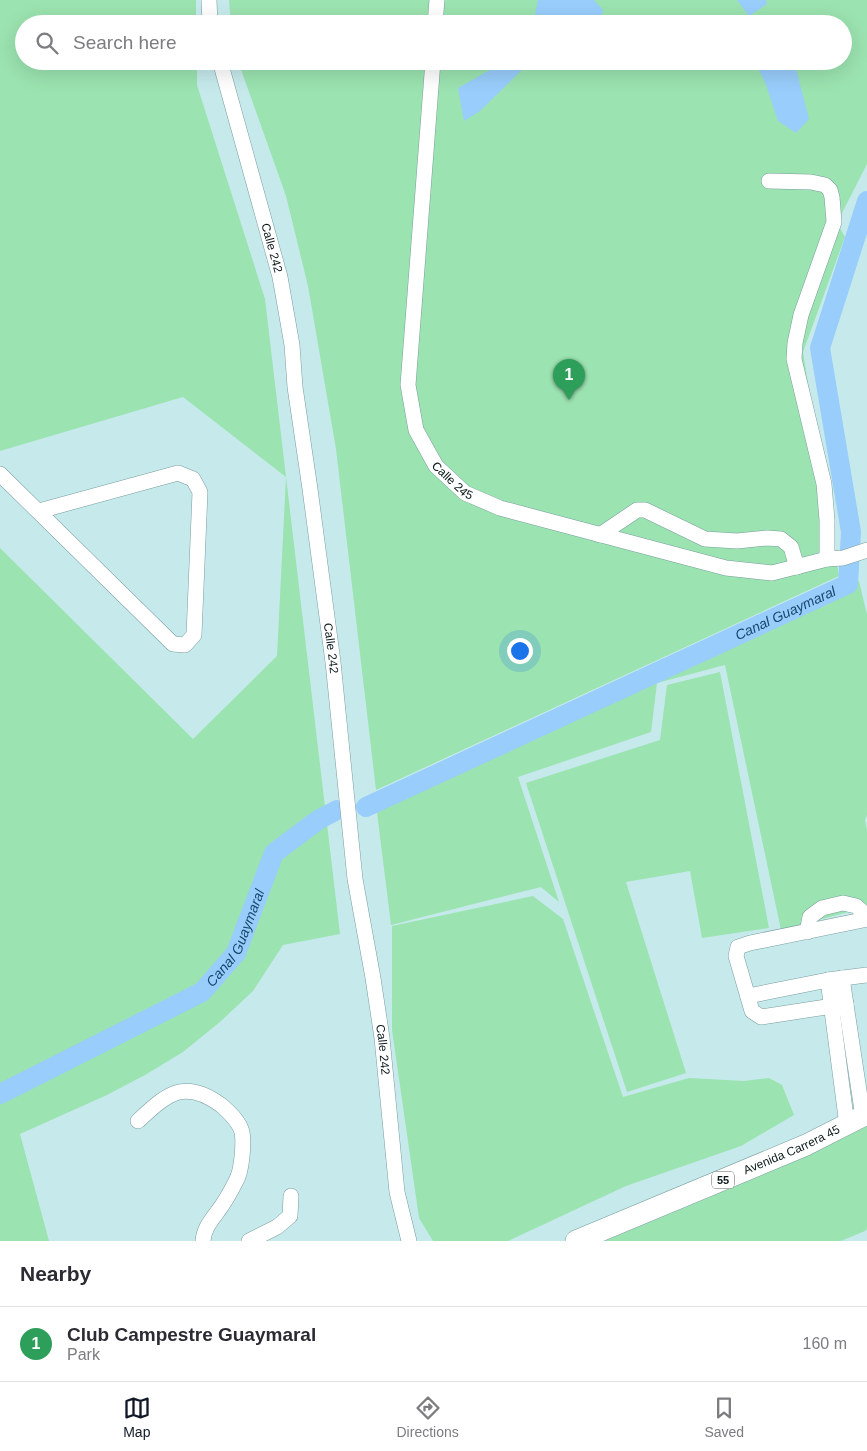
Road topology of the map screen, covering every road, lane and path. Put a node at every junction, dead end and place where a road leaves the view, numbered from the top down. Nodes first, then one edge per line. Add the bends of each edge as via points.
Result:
1 (209, 0) edge
2 (437, 0) edge
3 (210, 15) edge
4 (436, 15) edge
5 (222, 70) edge
6 (432, 70) edge
7 (769, 181) dead end
8 (0, 474) edge
9 (38, 511) junction
10 (600, 534) junction
11 (864, 551) edge
12 (827, 559) junction
13 (797, 567) junction
14 (867, 918) edge
15 (807, 932) junction
16 (867, 976) edge
17 (835, 979) junction
18 (748, 996) junction
19 (839, 1005) junction
20 (859, 1119) edge
21 (138, 1121) dead end
22 (291, 1196) dead end
23 (203, 1241) edge
24 (249, 1241) edge
25 (409, 1241) edge
26 (576, 1241) edge

1 - 3 street
2 - 4 street
5 - 25 street, Calle 242 via 280,277 292,345 333,662 355,879 381,1030 397,1192
6 - 10 street, Calle 245 via 408,385 416,430 436,466 465,493 500,508
7 - 12 street via 825,185 832,197 834,222 802,315 794,359 824,484
8 - 9 street
9 - 9 street via 173,644 185,645 194,635 200,492 193,479 178,473
10 - 13 street, Calle 245 via 726,568 772,573
10 - 13 street via 637,510 645,510 705,539 782,539 791,547
11 - 12 street, Calle 245
12 - 13 street, Calle 245
14 - 15 street
14 - 15 street via 856,906 843,902 822,908 810,917
15 - 18 street via 738,948 736,956
16 - 17 street
17 - 18 street
17 - 19 street
18 - 19 street via 752,1011 761,1017
19 - 20 street
20 - 26 highway, Avenida Carrera 45 / 55 via 753,1168
21 - 23 street via 174,1093 190,1090 216,1102 236,1119 242,1130 238,1179 204,1231
22 - 24 street via 290,1216 277,1227

